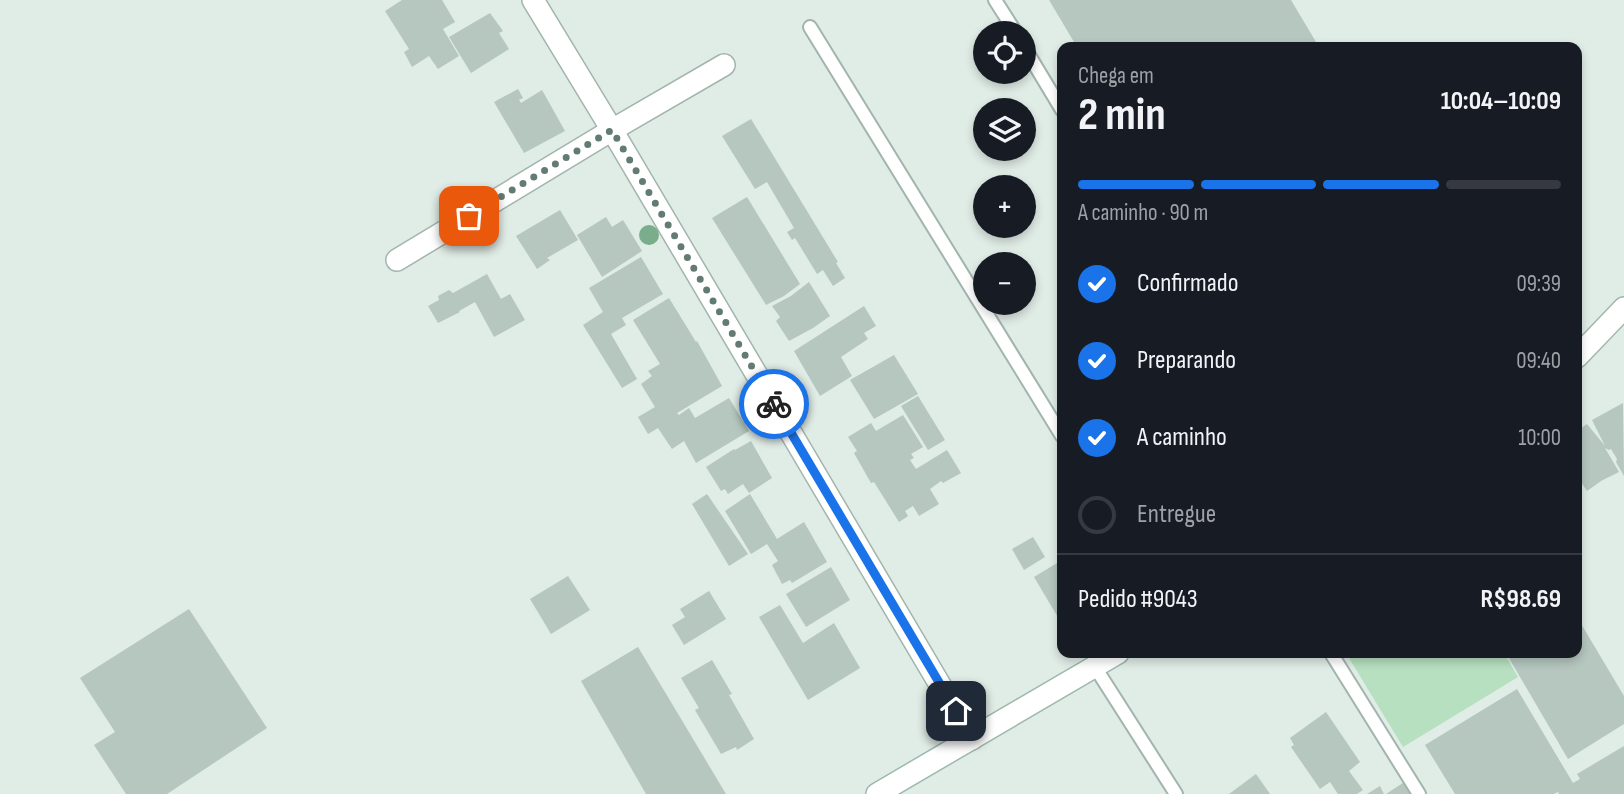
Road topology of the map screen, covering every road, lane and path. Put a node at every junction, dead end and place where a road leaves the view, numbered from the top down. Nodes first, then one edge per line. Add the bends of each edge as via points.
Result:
1 (533, 0) edge
2 (995, 0) edge
3 (1008, 21) edge
4 (810, 27) dead end
5 (724, 65) dead end
6 (1036, 67) edge
7 (1057, 102) edge
8 (612, 130) junction
9 (397, 260) dead end
10 (1624, 308) edge
11 (1582, 352) edge
12 (1057, 428) edge
13 (1110, 658) edge
14 (1334, 658) edge
15 (1095, 667) junction
16 (972, 739) junction
17 (877, 794) edge
18 (1176, 794) edge
19 (1419, 794) edge

1 - 8 street
2 - 3 lane
4 - 12 lane
5 - 8 street
6 - 7 lane
8 - 9 street
8 - 16 street
10 - 11 street
13 - 15 street
14 - 19 lane
15 - 16 street
15 - 18 lane
16 - 17 street

